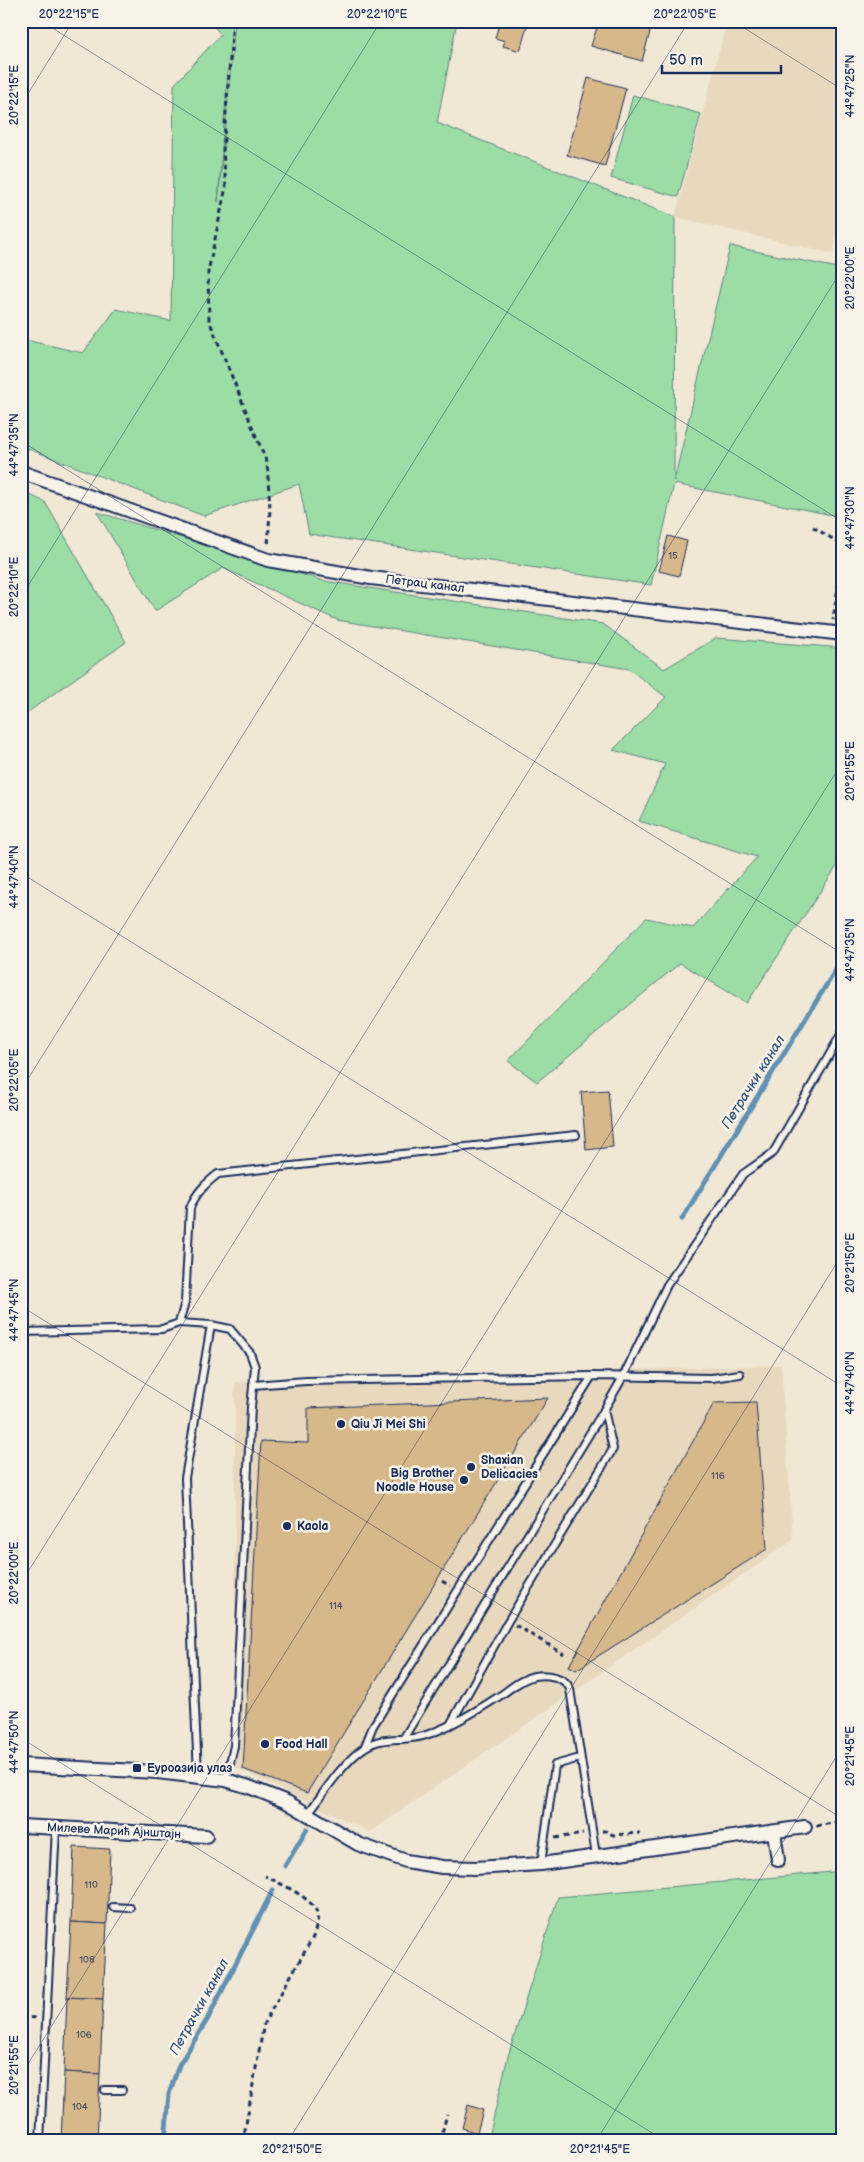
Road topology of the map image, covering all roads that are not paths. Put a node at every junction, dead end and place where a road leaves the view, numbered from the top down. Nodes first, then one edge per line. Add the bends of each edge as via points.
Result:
1 (21, 472) edge
2 (837, 633) edge
3 (843, 1031) edge
4 (576, 1135) dead end
5 (179, 1323) junction
6 (211, 1325) junction
7 (21, 1332) edge
8 (740, 1374) dead end
9 (592, 1376) junction
10 (623, 1377) junction
11 (254, 1386) junction
12 (604, 1410) junction
13 (450, 1725) junction
14 (403, 1739) junction
15 (365, 1746) junction
16 (580, 1758) junction
17 (21, 1765) edge
18 (198, 1775) junction
19 (226, 1780) junction
20 (307, 1815) junction
21 (21, 1826) edge
22 (56, 1828) junction
23 (806, 1828) road end
24 (774, 1832) junction
25 (206, 1836) dead end
26 (596, 1855) junction
27 (778, 1860) dead end
28 (542, 1864) junction
29 (113, 1908) dead end
30 (130, 1908) dead end
31 (104, 2090) dead end
32 (122, 2090) dead end
33 (40, 2141) edge

1 - 2 street, Петрац канал via 268,560 371,578
3 - 10 lane via 773,1153 743,1174 668,1285
4 - 5 lane via 218,1174 207,1182 190,1208 185,1302
5 - 6 lane
5 - 7 lane via 162,1329
6 - 11 lane via 230,1329 250,1352 256,1367
6 - 18 lane via 185,1478
8 - 10 lane via 712,1378
9 - 10 lane
9 - 11 lane via 306,1381
9 - 15 lane via 372,1726
10 - 12 lane
11 - 19 lane via 234,1746
12 - 13 lane via 613,1449 508,1620
12 - 14 lane
13 - 14 lane via 422,1736
13 - 16 lane via 522,1680 541,1675 554,1676 568,1684 570,1689
14 - 15 lane via 376,1741
15 - 20 lane
16 - 26 lane
16 - 28 lane via 556,1765
17 - 18 street
18 - 19 street
19 - 20 street via 287,1802
20 - 28 street via 358,1844 406,1861 475,1868
21 - 22 street, Милеве Марић Ајнштајн
22 - 25 street, Милеве Марић Ајнштајн
22 - 33 lane
23 - 24 street
24 - 26 street
24 - 27 street
26 - 28 street
29 - 30 lane
31 - 32 lane

